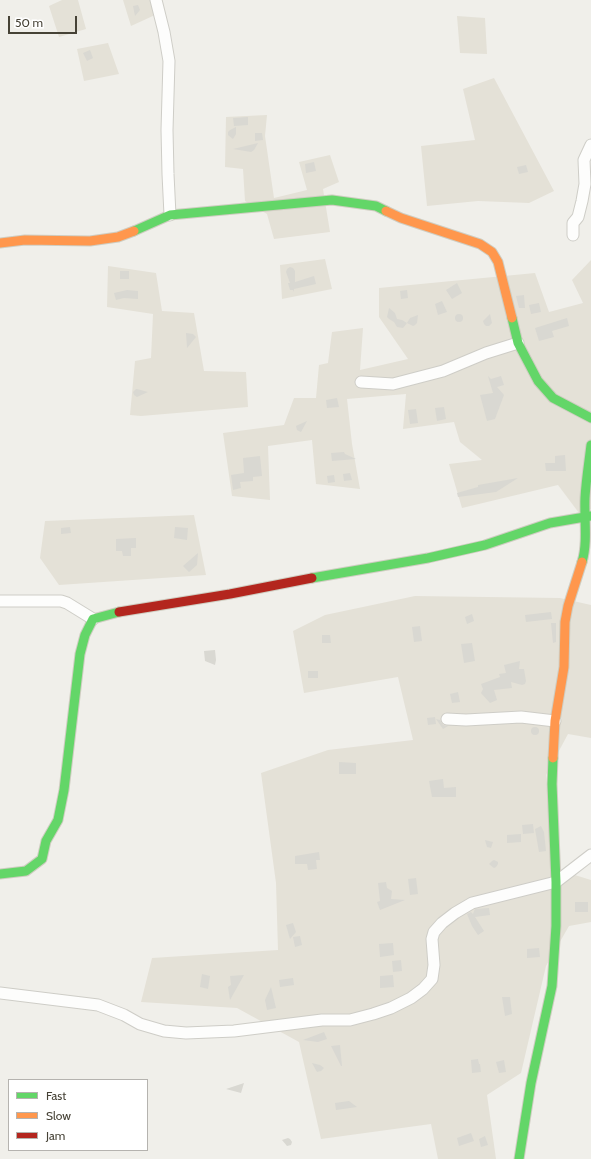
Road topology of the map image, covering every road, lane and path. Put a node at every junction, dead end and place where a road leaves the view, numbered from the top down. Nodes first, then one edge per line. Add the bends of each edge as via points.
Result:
1 (156, 0) edge
2 (591, 145) edge
3 (170, 215) junction
4 (573, 235) dead end
5 (0, 243) edge
6 (518, 342) junction
7 (361, 382) dead end
8 (591, 418) edge
9 (591, 445) edge
10 (587, 517) edge
11 (0, 601) edge
12 (93, 620) junction
13 (447, 718) dead end
14 (555, 721) junction
15 (591, 855) edge
16 (0, 874) edge
17 (556, 882) junction
18 (0, 993) edge
19 (519, 1159) edge

1 - 3 street via 169,61 167,130
2 - 4 street via 584,160 585,184 578,217 573,223
3 - 5 street via 118,237 90,241 25,240
3 - 6 street via 332,200 376,206 401,218 480,244 492,252 498,262
6 - 7 street via 442,371 393,384
6 - 8 street via 538,381 553,398
9 - 10 street via 585,496
10 - 12 street via 550,522 485,545 428,558 112,613
10 - 14 street via 584,555 565,622 564,667
11 - 12 street via 61,601
12 - 16 street via 85,635 80,654 64,790 58,820 46,842 42,859 26,871
13 - 14 street via 466,720 521,717
14 - 17 street via 552,784
15 - 17 street
17 - 18 street via 472,904 455,913 434,932 432,980 423,990 391,1008 350,1020 322,1020 234,1031 186,1033 164,1031 140,1024 98,1005
17 - 19 street via 552,986 531,1083

